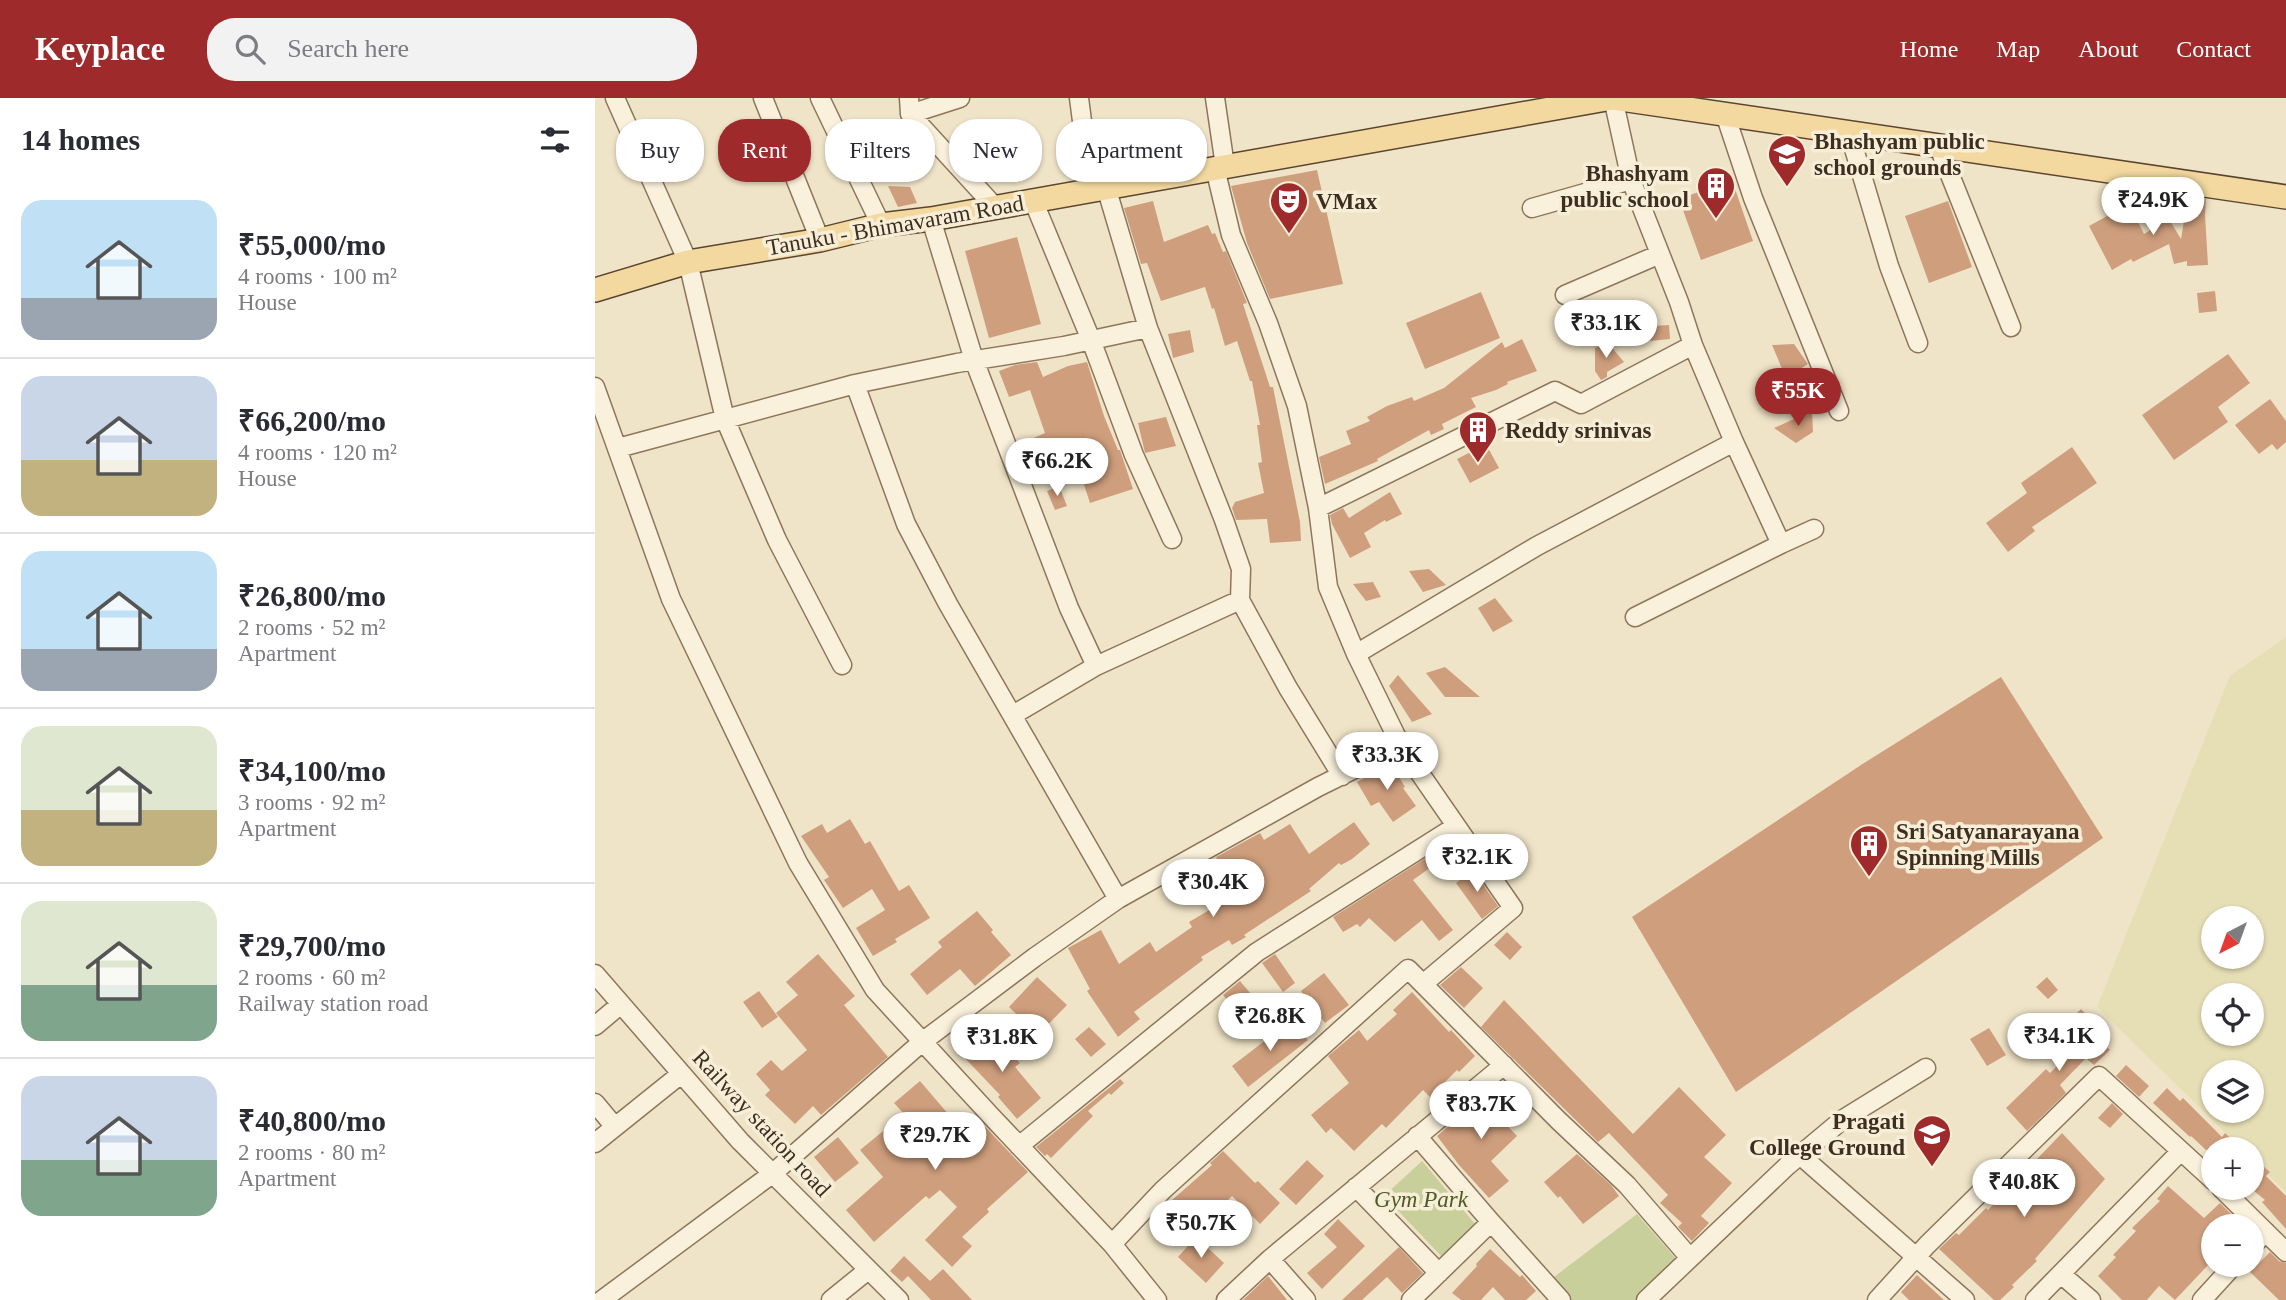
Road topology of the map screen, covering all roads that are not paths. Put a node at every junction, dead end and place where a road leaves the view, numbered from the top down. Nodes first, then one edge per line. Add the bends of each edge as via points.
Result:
1 (615, 98) edge
2 (763, 98) edge
3 (820, 98) edge
4 (960, 98) edge
5 (1079, 98) edge
6 (1215, 98) edge
7 (1613, 98) edge
8 (909, 106) edge
9 (1725, 114) junction
10 (1849, 132) junction
11 (1938, 145) junction
12 (1220, 167) junction
13 (1632, 180) junction
14 (1098, 188) junction
15 (2286, 197) edge
16 (1033, 200) junction
17 (995, 207) junction
18 (1532, 208) dead end
19 (931, 219) junction
20 (881, 225) junction
21 (820, 240) junction
22 (1660, 254) junction
23 (688, 262) junction
24 (595, 290) edge
25 (1565, 295) dead end
26 (2011, 327) dead end
27 (1148, 328) junction
28 (1091, 340) junction
29 (1919, 343) dead end
30 (1693, 345) junction
31 (974, 360) junction
32 (855, 384) junction
33 (595, 387) edge
34 (1839, 411) dead end
35 (725, 419) junction
36 (1734, 442) junction
37 (618, 448) junction
38 (1318, 508) junction
39 (1814, 529) dead end
40 (1172, 539) dead end
41 (1780, 544) junction
42 (1240, 600) junction
43 (1636, 617) dead end
44 (1356, 654) junction
45 (842, 665) dead end
46 (1096, 666) junction
47 (1013, 715) junction
48 (1401, 746) junction
49 (1342, 775) junction
50 (1456, 826) junction
51 (1118, 899) junction
52 (595, 974) edge
53 (1423, 984) junction
54 (621, 1004) junction
55 (595, 1026) edge
56 (922, 1042) junction
57 (1504, 1065) junction
58 (1926, 1068) dead end
59 (681, 1074) junction
60 (595, 1103) edge
61 (615, 1127) junction
62 (1417, 1136) junction
63 (595, 1143) edge
64 (1019, 1146) junction
65 (2181, 1151) junction
66 (1800, 1155) junction
67 (2201, 1169) edge
68 (772, 1174) junction
69 (1356, 1187) junction
70 (2233, 1200) edge
71 (1491, 1222) junction
72 (2266, 1232) joint
73 (1112, 1244) junction
74 (2286, 1252) edge
75 (1916, 1257) junction
76 (1689, 1258) junction
77 (1270, 1259) junction
78 (869, 1269) junction
79 (1439, 1273) junction
80 (2062, 1275) junction
81 (2223, 1277) edge
82 (602, 1300) edge
83 (831, 1300) edge
84 (899, 1300) edge
85 (1157, 1300) edge
86 (1226, 1300) edge
87 (1306, 1300) edge
88 (1411, 1300) edge
89 (1561, 1300) edge
90 (1646, 1300) edge
91 (1877, 1300) edge
92 (1965, 1300) edge
93 (2035, 1300) edge
94 (2091, 1300) edge
95 (2202, 1300) edge

1 - 23 street
2 - 21 street
3 - 20 street
4 - 8 street
5 - 14 street
6 - 12 street
7 - 9 main road, Tanuku - Bhimavaram Road
7 - 12 main road, Tanuku - Bhimavaram Road
7 - 13 street
8 - 17 street
9 - 10 main road, Tanuku - Bhimavaram Road
9 - 34 street via 1753,198
10 - 11 main road, Tanuku - Bhimavaram Road
10 - 29 street via 1889,267
11 - 15 main road, Tanuku - Bhimavaram Road
11 - 26 street
12 - 14 main road, Tanuku - Bhimavaram Road
12 - 38 street via 1231,235 1297,406
13 - 18 street
13 - 22 street
14 - 16 main road, Tanuku - Bhimavaram Road
14 - 27 street
16 - 17 main road, Tanuku - Bhimavaram Road
16 - 28 street
17 - 19 main road, Tanuku - Bhimavaram Road
19 - 20 main road, Tanuku - Bhimavaram Road
19 - 31 street
20 - 21 main road, Tanuku - Bhimavaram Road
21 - 23 main road, Tanuku - Bhimavaram Road
22 - 25 street
22 - 30 street
23 - 24 main road, Tanuku - Bhimavaram Road
23 - 35 street
27 - 28 street
27 - 42 street via 1241,569
28 - 31 street
28 - 40 street via 1134,455
30 - 36 street
30 - 38 street via 1581,404 1555,391
31 - 32 street
31 - 46 street via 1069,608
32 - 35 street
32 - 47 street via 906,524
33 - 37 street
35 - 37 street
35 - 45 street via 777,540
36 - 41 street
36 - 44 street via 1538,545
37 - 56 street via 671,599 798,863 875,990
38 - 44 street via 1328,587
39 - 41 street
41 - 43 street
42 - 46 street
42 - 49 street via 1287,688
44 - 48 street
46 - 47 street
47 - 51 street
48 - 49 street
48 - 50 street
49 - 51 street
50 - 53 street via 1513,908
50 - 64 street via 1257,952
51 - 56 street
52 - 54 street, Railway station road
53 - 57 street
53 - 73 street via 1408,969 1163,1190
54 - 55 street
54 - 59 street, Railway station road
56 - 64 street
56 - 68 street
57 - 62 street
57 - 76 street via 1627,1185
58 - 66 street via 1842,1120
59 - 61 street
59 - 68 street, Railway station road
60 - 61 street
61 - 63 street
62 - 69 street
62 - 71 street
64 - 73 street
65 - 67 street
65 - 75 street via 2099,1076
65 - 80 street
66 - 75 street
66 - 76 street
68 - 78 street, Railway station road
68 - 82 street
69 - 77 street
69 - 79 street
70 - 72 street
71 - 79 street
71 - 89 street
72 - 74 street
73 - 85 street
75 - 91 street
75 - 92 street
76 - 90 street
77 - 86 street
77 - 87 street
78 - 83 street
78 - 84 street, Railway station road
79 - 88 street
80 - 93 street
80 - 94 street
81 - 95 street

